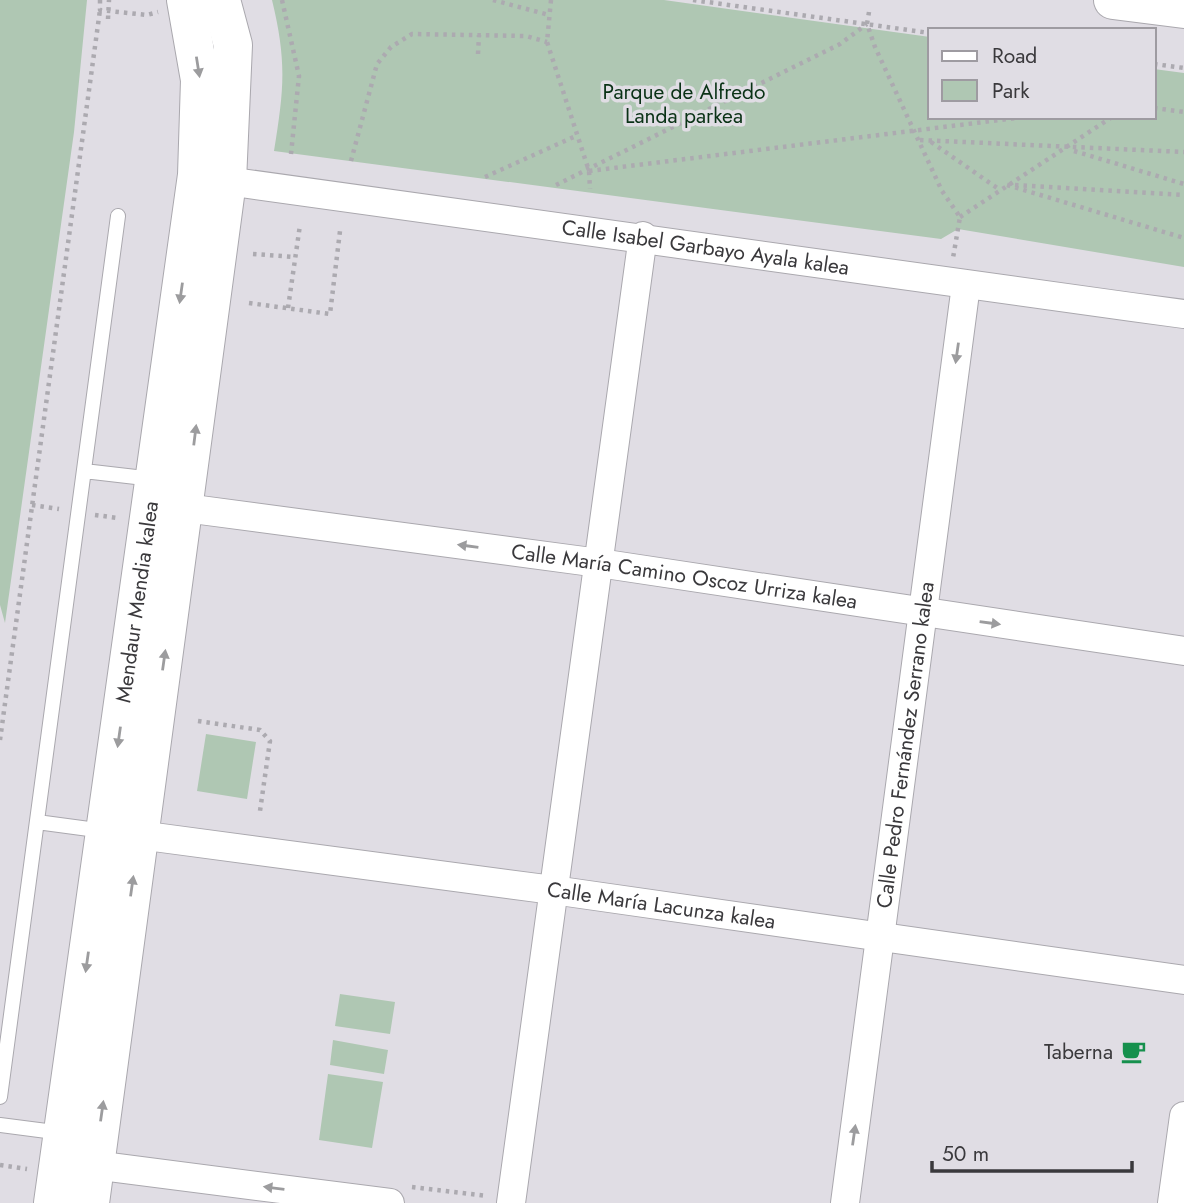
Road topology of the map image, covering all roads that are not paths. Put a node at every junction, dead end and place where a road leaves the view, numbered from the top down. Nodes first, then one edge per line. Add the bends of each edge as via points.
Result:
1 (1113, 0) edge
2 (198, 1) edge
3 (1184, 9) edge
4 (228, 181) junction
5 (118, 216) dead end
6 (643, 236) junction
7 (966, 285) junction
8 (1184, 314) edge
9 (84, 471) junction
10 (155, 480) junction
11 (185, 508) junction
12 (599, 563) junction
13 (923, 614) junction
14 (1184, 651) edge
15 (37, 822) junction
16 (122, 833) junction
17 (553, 890) junction
18 (880, 937) junction
19 (1184, 980) edge
20 (0, 1097) edge
21 (1184, 1116) edge
22 (0, 1125) edge
23 (63, 1133) junction
24 (94, 1165) junction
25 (53, 1203) edge
26 (90, 1203) edge
27 (390, 1203) edge
28 (511, 1203) edge
29 (845, 1203) edge
30 (1172, 1203) edge

1 - 3 street
2 - 4 street, Mendaur Mendia kalea via 233,45
2 -> 10 street, Mendaur Mendia kalea via 197,175
4 - 6 street, Calle Isabel Garbayo Ayala kalea
11 -> 4 street, Mendaur Mendia kalea
5 - 9 lane
6 - 7 street, Calle Isabel Garbayo Ayala kalea
6 - 12 street
7 - 8 street, Calle Isabel Garbayo Ayala kalea
7 -> 13 street, Calle Pedro Fernández Serrano kalea
9 - 10 lane
9 - 15 lane
10 -> 16 street, Mendaur Mendia kalea
12 -> 11 street, Calle María Camino Oscoz Urriza kalea
16 -> 11 street, Mendaur Mendia kalea
12 - 13 street, Calle María Camino Oscoz Urriza kalea
12 - 17 street
13 -> 14 street, Calle María Camino Oscoz Urriza kalea
13 - 18 street, Calle Pedro Fernández Serrano kalea
15 - 16 lane
15 - 20 lane
16 - 17 street, Calle María Lacunza kalea
16 -> 23 street, Mendaur Mendia kalea
24 -> 16 street, Mendaur Mendia kalea
17 - 18 street, Calle María Lacunza kalea
17 - 28 street
18 - 19 street, Calle María Lacunza kalea
29 -> 18 street, Calle Pedro Fernández Serrano kalea
21 - 30 street
22 - 23 lane
23 - 25 street, Mendaur Mendia kalea
24 - 26 street, Mendaur Mendia kalea
27 -> 24 street

